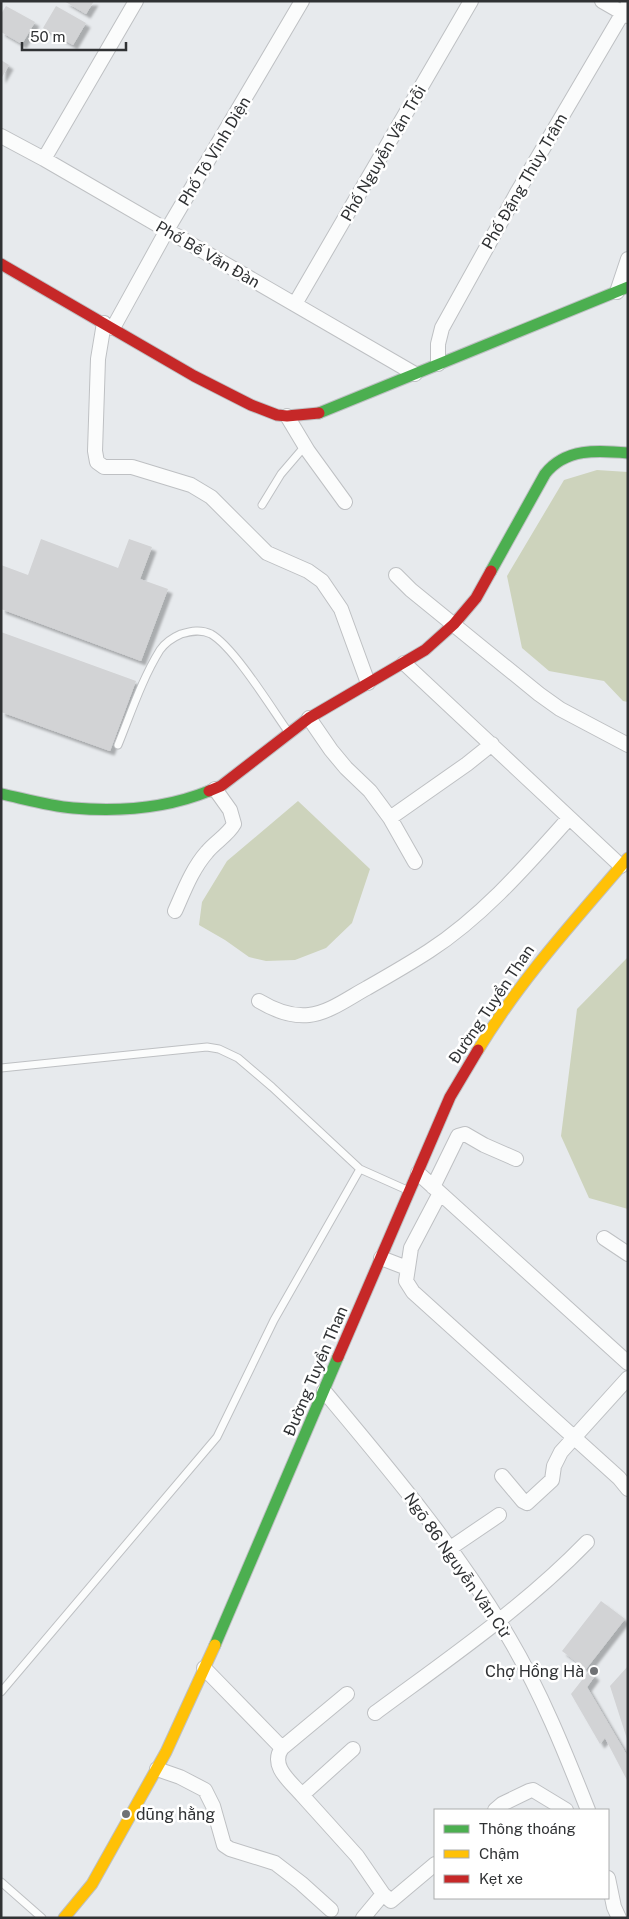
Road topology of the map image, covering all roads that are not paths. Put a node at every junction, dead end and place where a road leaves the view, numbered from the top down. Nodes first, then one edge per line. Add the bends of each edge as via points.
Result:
1 (136, 1) edge
2 (302, 1) edge
3 (471, 1) edge
4 (602, 1) edge
5 (626, 11) edge
6 (1, 136) edge
7 (44, 159) junction
8 (167, 230) junction
9 (628, 259) edge
10 (1, 264) edge
11 (622, 290) edge
12 (295, 304) junction
13 (108, 325) junction
14 (438, 364) junction
15 (415, 374) junction
16 (287, 416) junction
17 (305, 446) junction
18 (628, 452) edge
19 (345, 502) dead end
20 (262, 505) dead end
21 (396, 575) dead end
22 (454, 624) junction
23 (404, 663) junction
24 (368, 683) junction
25 (309, 718) junction
26 (289, 733) junction
27 (492, 744) junction
28 (118, 745) dead end
29 (628, 745) edge
30 (215, 789) junction
31 (2, 794) edge
32 (390, 818) junction
33 (568, 818) junction
34 (415, 862) dead end
35 (624, 862) edge
36 (175, 911) dead end
37 (259, 1002) dead end
38 (1, 1068) edge
39 (516, 1159) dead end
40 (360, 1168) junction
41 (418, 1173) junction
42 (405, 1190) junction
43 (436, 1190) junction
44 (604, 1238) dead end
45 (628, 1254) edge
46 (381, 1258) junction
47 (407, 1268) junction
48 (628, 1363) edge
49 (628, 1378) edge
50 (324, 1392) junction
51 (575, 1438) junction
52 (502, 1476) dead end
53 (628, 1489) edge
54 (499, 1515) dead end
55 (587, 1542) dead end
56 (449, 1549) junction
57 (499, 1621) junction
58 (204, 1668) junction
59 (1, 1692) edge
60 (347, 1694) dead end
61 (375, 1713) dead end
62 (282, 1748) junction
63 (354, 1749) dead end
64 (157, 1769) junction
65 (302, 1795) junction
66 (496, 1809) edge
67 (564, 1809) edge
68 (588, 1809) edge
69 (434, 1865) edge
70 (1, 1882) edge
71 (609, 1883) edge
72 (383, 1894) junction
73 (331, 1910) dead end
74 (42, 1918) edge
75 (64, 1918) edge
76 (363, 1918) edge
77 (618, 1918) edge

1 - 7 street
2 - 8 street, Phố Tô Vĩnh Diện
3 - 12 street, Phố Nguyễn Văn Trỗi
4 - 5 street
5 - 14 street, Phố Đặng Thùy Trâm via 518,191 442,328
6 - 7 street, Phố Bế Văn Đàn
7 - 8 street, Phố Bế Văn Đàn
8 - 12 street, Phố Bế Văn Đàn
8 - 13 street, Phố Tô Vĩnh Diện
9 - 11 street
10 - 13 street
11 - 14 street
12 - 15 street, Phố Bế Văn Đàn
13 - 16 street via 228,394 277,415
13 - 24 street, Phố Tô Vĩnh Diện via 98,359 97,462 104,467 132,467 192,485 211,497 267,553 308,570 322,581 341,609
14 - 15 street
15 - 16 street via 317,414
16 - 17 street
17 - 19 street
17 - 20 lane via 281,474
18 - 22 street via 582,453 558,459 548,468 476,598
21 - 22 street
22 - 23 street
22 - 29 street via 553,704
23 - 24 street
23 - 27 street
24 - 25 street
25 - 26 street
25 - 32 street via 346,768 370,791
26 - 28 lane via 220,640 209,633 190,631 174,637 161,648
26 - 30 street
27 - 32 street
27 - 33 street
30 - 31 street via 186,800 118,809 73,808
30 - 36 street via 230,810 234,824 198,864
32 - 34 street
33 - 35 street
33 - 37 street via 494,898 430,951 349,998 311,1015 285,1013
35 - 41 street, Đường Tuyển Than via 549,949 495,1022 450,1097
38 - 40 lane via 194,1048 220,1049 252,1069
39 - 43 street via 462,1134 458,1136
40 - 42 lane
40 - 59 lane via 274,1320 217,1437
41 - 42 street, Đường Tuyển Than
41 - 43 street
42 - 46 street, Đường Tuyển Than
43 - 47 street via 410,1248
43 - 48 street
44 - 45 street
46 - 47 street
46 - 50 street, Đường Tuyển Than
47 - 51 street via 406,1281 413,1292
49 - 51 street
50 - 56 street, Ngõ 86 Nguyễn Văn Cừ via 403,1486
50 - 58 street, Đường Tuyển Than
51 - 52 street via 561,1452 552,1480 527,1503
51 - 53 street
54 - 56 street
55 - 57 street
56 - 57 street, Ngõ 86 Nguyễn Văn Cừ
57 - 61 street
57 - 68 street, Ngõ 86 Nguyễn Văn Cừ via 557,1731
58 - 62 street
58 - 64 street, Đường Tuyển Than
60 - 62 street
62 - 65 street via 277,1756 278,1765
63 - 65 street
64 - 73 street via 205,1790 224,1844 276,1863
64 - 75 street, Đường Tuyển Than via 92,1884
65 - 72 street via 357,1856
66 - 67 street via 533,1790
69 - 72 street via 395,1900 388,1900
70 - 74 lane
71 - 77 street
72 - 76 street

